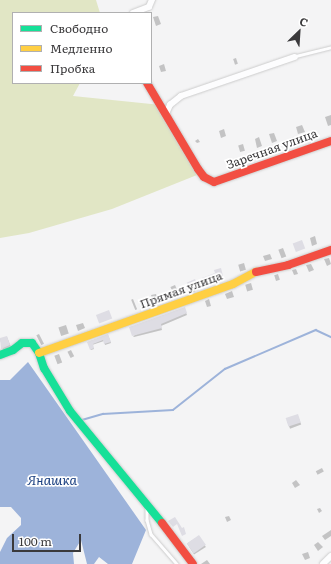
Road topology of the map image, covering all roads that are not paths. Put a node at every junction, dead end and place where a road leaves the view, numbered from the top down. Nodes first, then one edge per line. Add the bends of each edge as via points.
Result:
1 (152, 0) edge
2 (136, 12) edge
3 (331, 47) edge
4 (295, 57) joint
5 (148, 84) edge
6 (166, 114) junction
7 (331, 142) edge
8 (331, 250) edge
9 (39, 354) junction
10 (0, 355) edge
11 (147, 506) junction
12 (331, 556) edge
13 (177, 564) edge
14 (193, 564) edge
15 (323, 564) edge

1 - 2 street via 149,7
3 - 4 lane
4 - 6 street via 181,96 170,105
5 - 6 street
6 - 7 street, Заречная улица via 198,169 204,177 214,182
8 - 9 street, Прямая улица via 288,265 257,272 233,284
9 - 10 street via 32,343 22,343
9 - 11 street via 44,368 70,411
11 - 13 lane via 147,520 152,534
11 - 14 street
12 - 15 street

